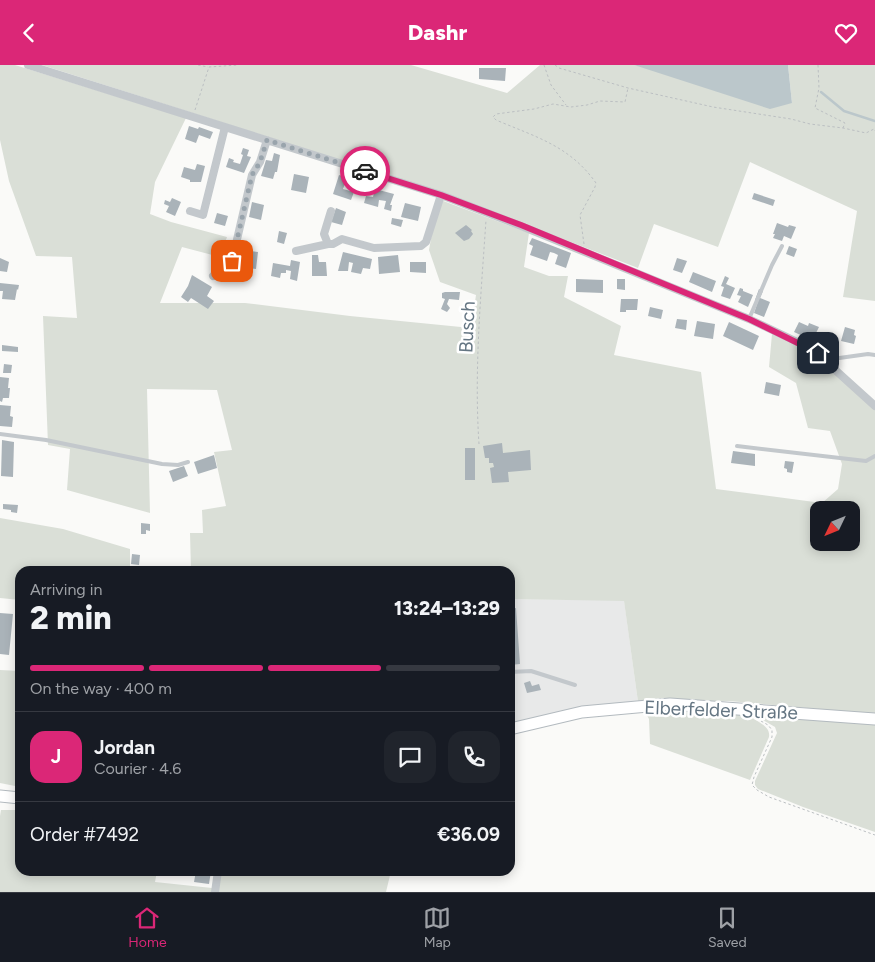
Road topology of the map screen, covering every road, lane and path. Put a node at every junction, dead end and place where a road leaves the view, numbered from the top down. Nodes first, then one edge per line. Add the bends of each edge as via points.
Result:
1 (28, 65) edge
2 (198, 65) edge
3 (238, 65) edge
4 (544, 65) edge
5 (555, 65) edge
6 (818, 65) edge
7 (209, 67) junction
8 (628, 88) junction
9 (568, 106) junction
10 (192, 117) junction
11 (225, 127) junction
12 (844, 128) junction
13 (874, 130) edge
14 (267, 140) junction
15 (441, 195) junction
16 (190, 211) dead end
17 (331, 211) dead end
18 (486, 212) junction
19 (328, 244) junction
20 (782, 246) dead end
21 (296, 251) dead end
22 (585, 252) junction
23 (213, 275) dead end
24 (749, 319) junction
25 (875, 355) edge
26 (825, 360) junction
27 (875, 406) edge
28 (0, 434) edge
29 (478, 444) dead end
30 (737, 446) dead end
31 (875, 456) edge
32 (188, 462) dead end
33 (515, 672) edge
34 (575, 685) dead end
35 (751, 708) junction
36 (875, 719) edge
37 (515, 728) edge
38 (0, 796) edge
39 (15, 798) edge
40 (875, 835) edge
41 (217, 876) edge
42 (215, 892) edge

1 - 10 street
2 - 7 path
3 - 7 path
4 - 9 path via 551,85
5 - 8 path
6 - 12 path via 819,88 815,108 845,123
7 - 10 path
8 - 9 path via 625,102 600,101
8 - 12 path via 713,107
9 - 22 path via 553,104 493,117 560,147 587,170 596,183 580,215
10 - 11 street
11 - 14 street
11 - 16 street via 203,215
12 - 13 path via 866,133
14 - 15 street
14 - 23 street via 252,175 232,261
15 - 18 street
15 - 19 street via 426,242 421,246 374,248 342,239
17 - 19 street via 324,234
18 - 22 street
18 - 29 path, Busch via 477,352
19 - 21 street
20 - 24 lane
22 - 24 street
24 - 26 street via 812,349
25 - 26 lane
26 - 27 street
28 - 32 lane via 162,464
30 - 31 lane via 866,461
33 - 34 lane via 531,671
35 - 36 main road, Elberfelder Straße
35 - 37 main road, Elberfelder Straße via 670,704 608,708
35 - 40 path via 752,715 772,730 772,737 754,777 752,785 756,790
38 - 39 main road
41 - 42 street

